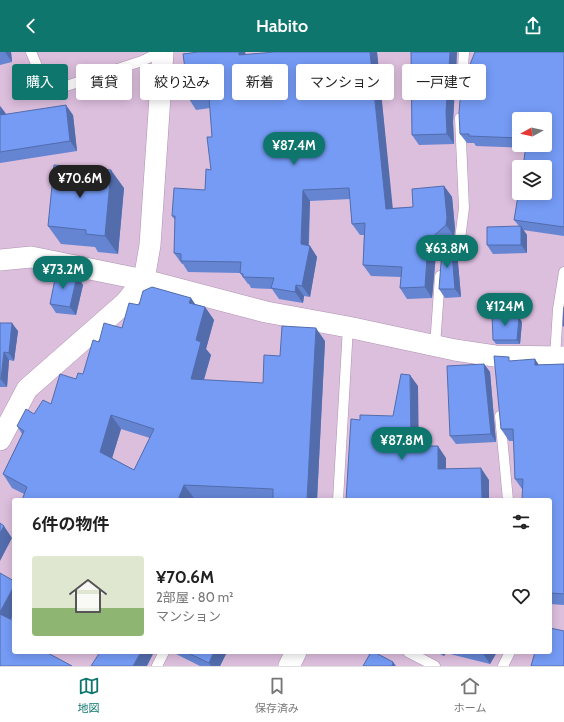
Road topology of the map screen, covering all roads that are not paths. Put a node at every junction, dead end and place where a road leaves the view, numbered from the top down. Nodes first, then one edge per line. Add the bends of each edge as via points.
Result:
1 (31, 52) edge
2 (162, 52) edge
3 (464, 52) edge
4 (0, 260) edge
5 (564, 272) edge
6 (144, 280) junction
7 (348, 327) junction
8 (434, 346) junction
9 (559, 357) edge
10 (500, 409) edge
11 (0, 440) edge
12 (338, 498) edge
13 (508, 498) edge
14 (163, 654) edge
15 (295, 654) edge
16 (412, 654) edge
17 (509, 654) edge
18 (157, 666) edge
19 (289, 666) edge
20 (435, 666) edge
21 (503, 666) edge

1 - 2 lane via 48,92
2 - 6 street via 150,246
3 - 8 lane via 460,122 464,208 460,238 442,255
4 - 6 street via 31,257
5 - 9 lane via 558,309
6 - 7 street via 266,312
6 - 11 street via 126,304 27,389
7 - 8 street
7 - 12 lane
8 - 9 street via 495,360
10 - 13 lane
14 - 18 lane
15 - 19 street
16 - 20 lane
17 - 21 lane

